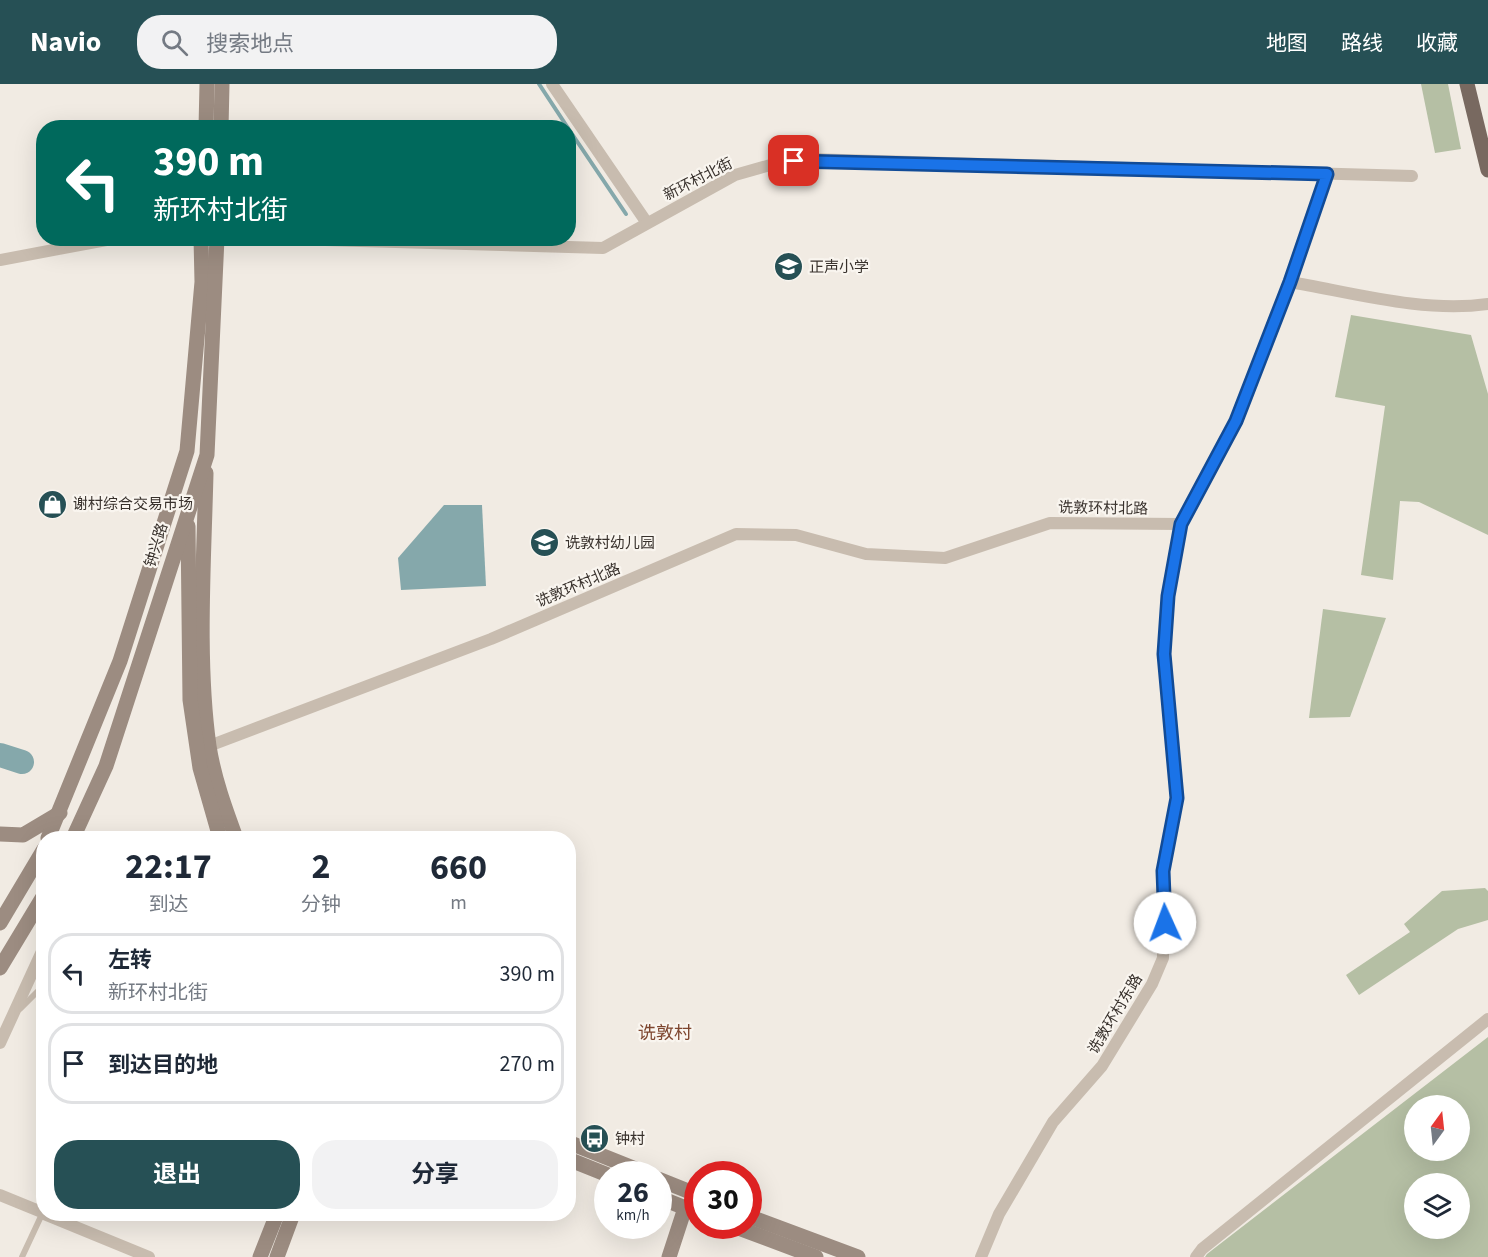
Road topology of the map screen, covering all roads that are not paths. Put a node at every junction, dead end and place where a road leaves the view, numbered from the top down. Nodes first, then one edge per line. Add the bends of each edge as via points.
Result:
1 (207, 84) edge
2 (222, 84) edge
3 (552, 84) edge
4 (1467, 84) edge
5 (206, 120) edge
6 (221, 120) edge
7 (1488, 170) edge
8 (1327, 174) junction
9 (1412, 176) dead end
10 (647, 223) junction
11 (74, 246) edge
12 (201, 246) edge
13 (217, 246) edge
14 (533, 246) edge
15 (0, 260) edge
16 (1290, 282) junction
17 (1488, 304) edge
18 (187, 451) junction
19 (207, 455) junction
20 (188, 513) junction
21 (1181, 524) junction
22 (150, 564) junction
23 (170, 569) junction
24 (189, 573) junction
25 (204, 577) junction
26 (209, 746) junction
27 (60, 813) junction
28 (51, 831) edge
29 (76, 831) edge
30 (218, 831) edge
31 (234, 831) edge
32 (0, 834) edge
33 (36, 862) edge
34 (36, 908) edge
35 (0, 923) edge
36 (36, 964) edge
37 (0, 968) edge
38 (36, 994) edge
39 (11, 1018) junction
40 (1488, 1019) edge
41 (0, 1043) edge
42 (576, 1145) edge
43 (616, 1161) edge
44 (576, 1162) edge
45 (594, 1169) edge
46 (0, 1195) edge
47 (36, 1210) edge
48 (40, 1221) edge
49 (63, 1221) edge
50 (274, 1221) edge
51 (290, 1221) edge
52 (762, 1221) edge
53 (684, 1225) edge
54 (762, 1237) edge
55 (22, 1257) edge
56 (149, 1257) edge
57 (260, 1257) edge
58 (277, 1257) edge
59 (669, 1257) edge
60 (816, 1257) edge
61 (858, 1257) edge
62 (981, 1257) edge
63 (1196, 1257) edge

1 - 5 main road
2 - 6 main road
3 - 10 street
4 - 7 main road
8 - 9 street, 新环村北街
8 - 10 street, 新环村北街 via 807,159 735,175
8 - 16 street, 诜敦环村东路
10 - 14 street, 新环村北街 via 603,248
11 - 15 street
12 - 18 main road, 钟兴路 via 202,282
13 - 19 main road, 钟兴路
16 - 17 street via 1423,304
16 - 21 street, 诜敦环村东路 via 1236,421
18 - 20 main road
18 - 22 main road, 钟兴路
19 - 20 main road, 钟兴路
19 - 25 main road
20 - 23 main road, 钟兴路
20 - 24 main road
21 - 26 street, 诜敦环村北路 via 1050,523 945,558 866,554 796,535 736,534 491,639
21 - 62 street, 诜敦环村东路 via 1168,596 1164,654 1177,798 1163,871 1163,958 1152,984 1102,1066 1053,1122 999,1215
22 - 23 main road
22 - 27 main road, 钟兴路 via 120,662
23 - 24 main road
23 - 29 main road, 钟兴路 via 106,766
24 - 25 main road
24 - 30 main road via 190,700 200,768
25 - 26 main road
26 - 31 main road
27 - 28 main road, 钟兴路
27 - 32 main road via 23,835
33 - 35 main road
34 - 37 main road
36 - 39 street
38 - 39 lane
39 - 41 street
40 - 63 street
42 - 43 main road
44 - 45 main road
46 - 47 street
48 - 55 lane
49 - 56 street
50 - 57 main road
51 - 58 main road
52 - 61 main road
53 - 59 main road
54 - 60 main road

